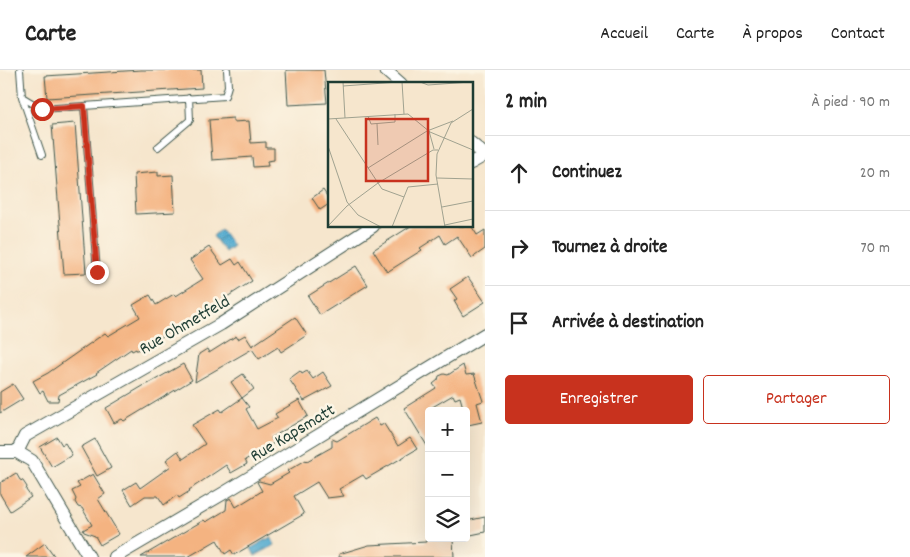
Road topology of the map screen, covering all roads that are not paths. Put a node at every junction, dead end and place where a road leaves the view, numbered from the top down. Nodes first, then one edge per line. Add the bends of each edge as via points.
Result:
1 (20, 70) edge
2 (227, 70) edge
3 (385, 70) edge
4 (399, 82) edge
5 (22, 97) junction
6 (189, 98) junction
7 (84, 106) junction
8 (472, 144) edge
9 (158, 147) dead end
10 (485, 155) edge
11 (42, 156) dead end
12 (472, 162) edge
13 (370, 228) edge
14 (97, 272) dead end
15 (485, 334) edge
16 (0, 452) edge
17 (17, 452) junction
18 (90, 557) edge
19 (115, 557) edge

1 - 5 lane
2 - 6 lane via 225,96
3 - 4 street
5 - 7 lane via 42,109
5 - 11 lane
6 - 7 lane
6 - 9 lane via 190,120
7 - 14 lane
8 - 10 street
10 - 12 street
13 - 17 street, Rue Ohmetfeld via 221,324 25,436
15 - 19 street, Rue Kapsmatt
16 - 17 street
17 - 18 street via 32,461

